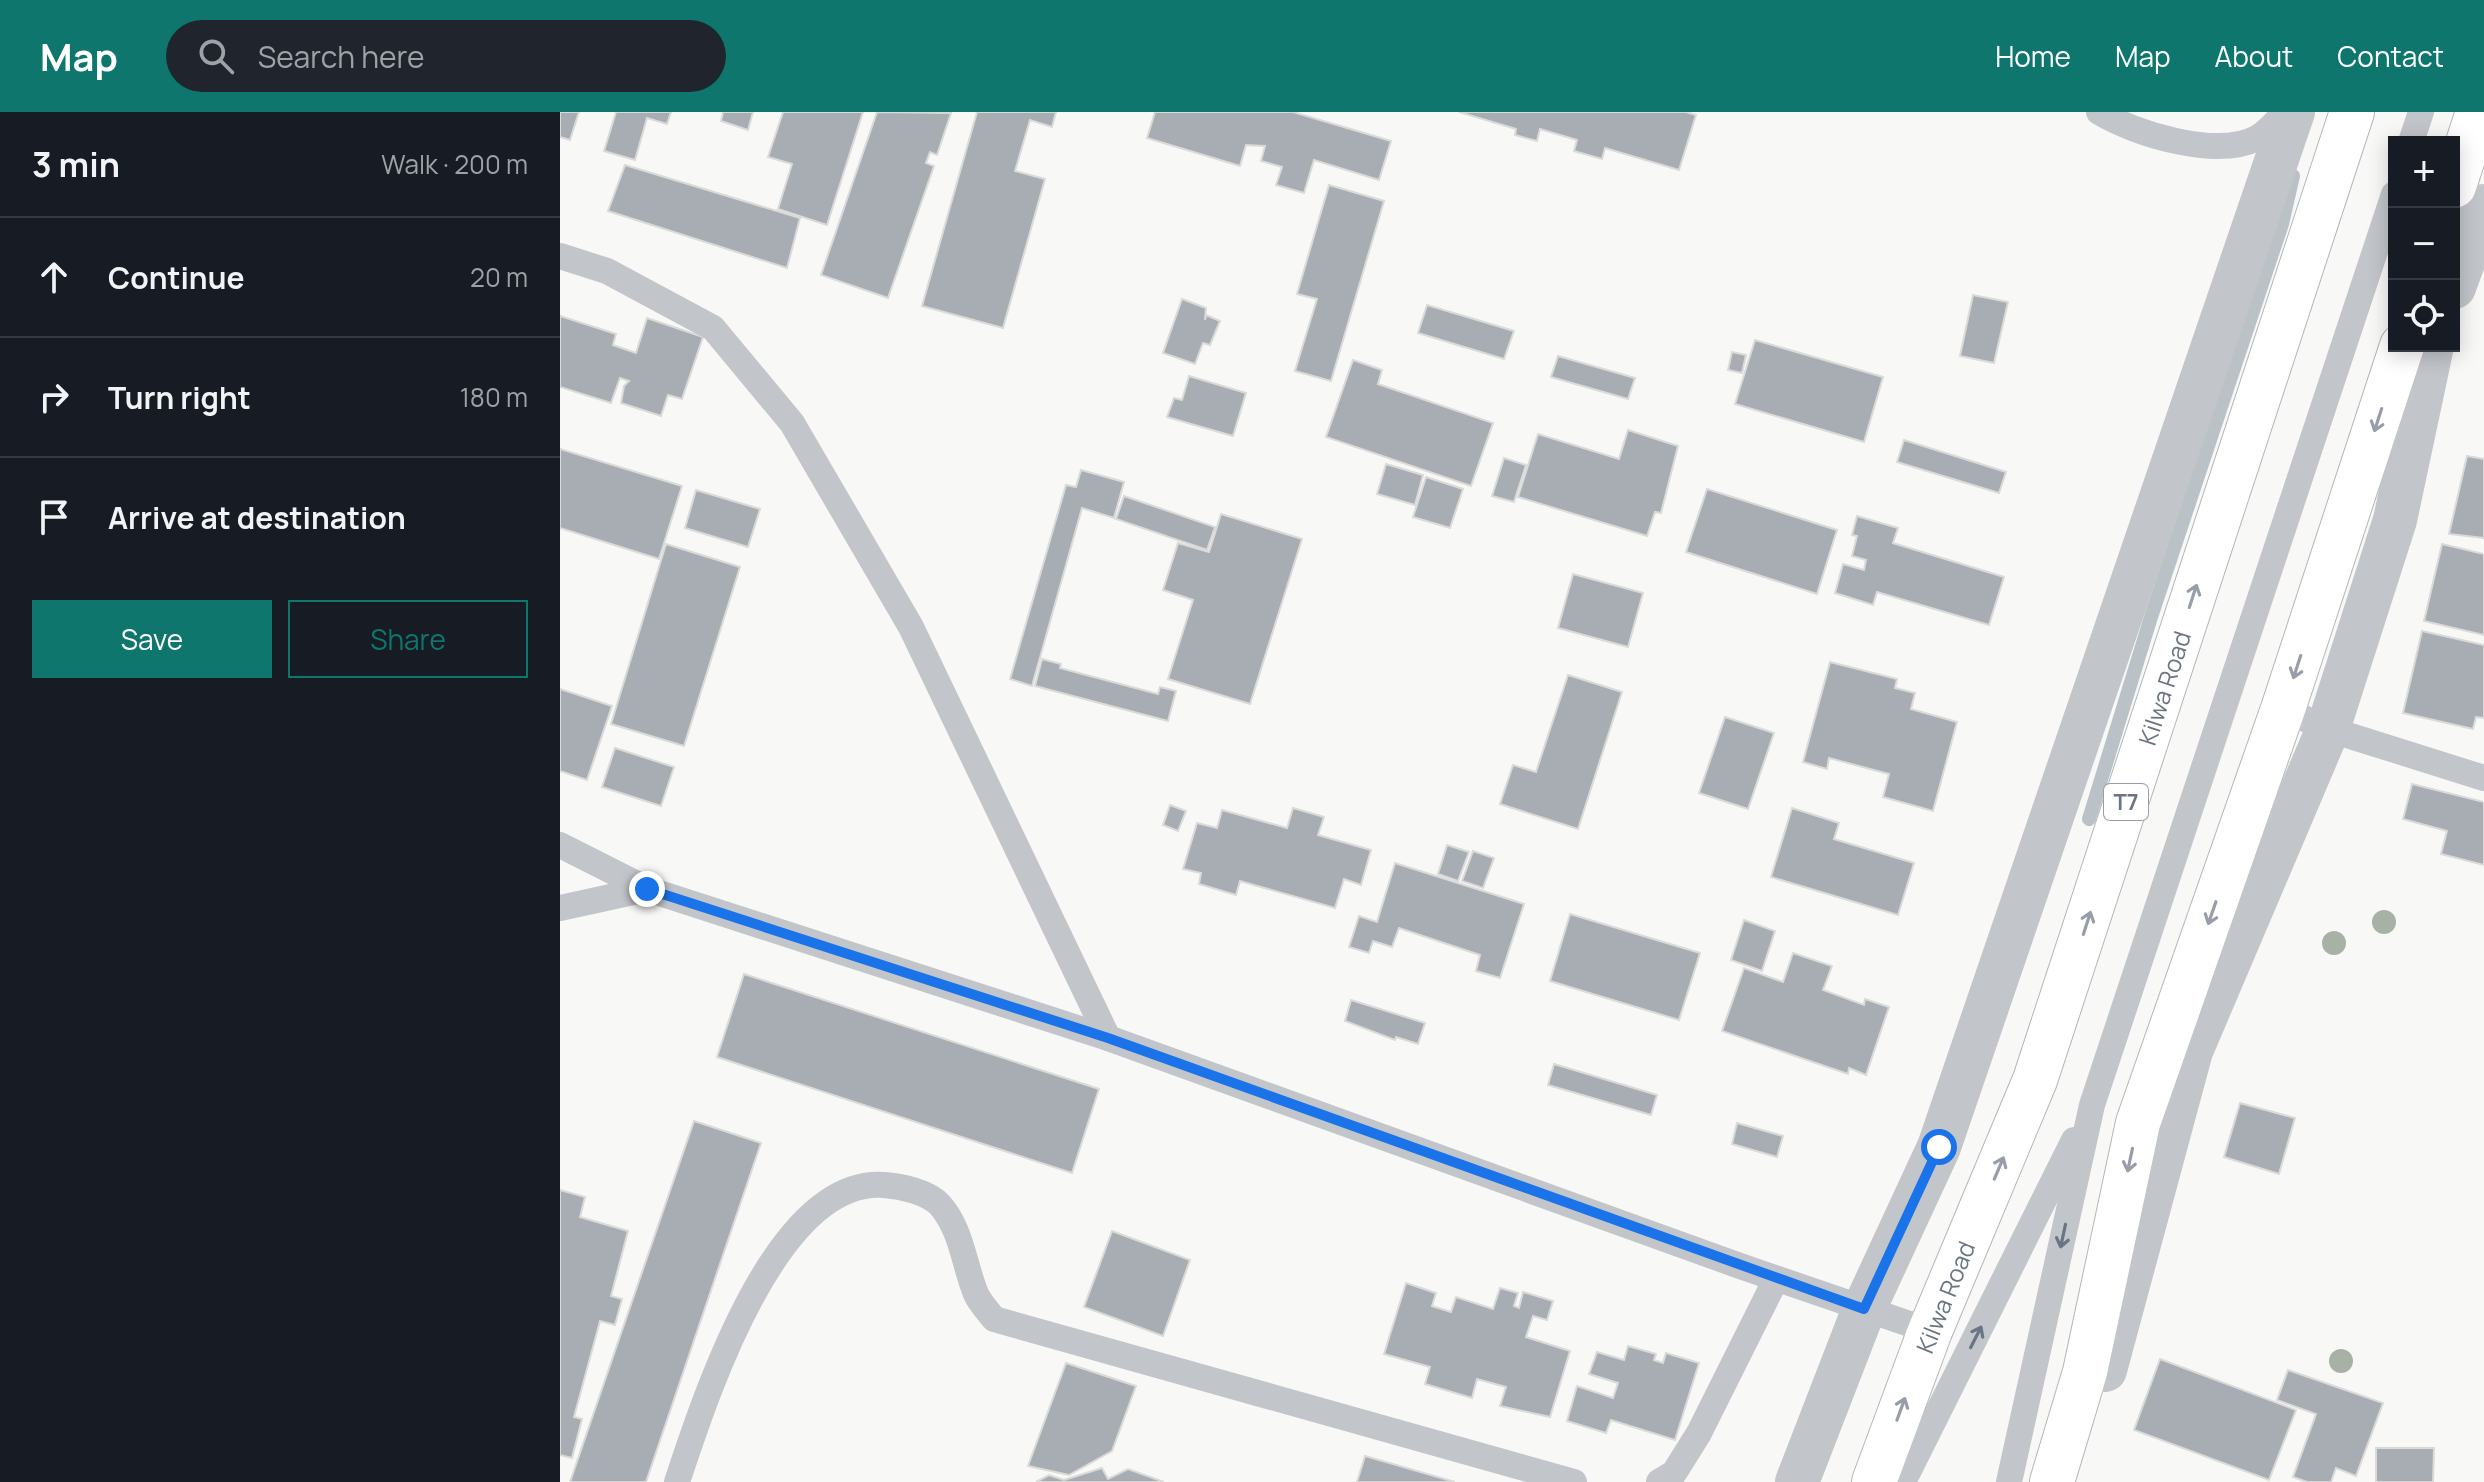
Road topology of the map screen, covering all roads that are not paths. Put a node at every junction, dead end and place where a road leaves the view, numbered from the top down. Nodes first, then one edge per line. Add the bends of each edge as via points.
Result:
1 (2099, 112) edge
2 (2286, 112) edge
3 (2293, 112) edge
4 (2352, 112) edge
5 (2421, 112) edge
6 (2478, 112) edge
7 (2413, 136) edge
8 (2460, 168) edge
9 (2484, 206) edge
10 (2389, 208) edge
11 (560, 256) edge
12 (2457, 280) edge
13 (2400, 352) edge
14 (2431, 352) edge
15 (2283, 709) junction
16 (2328, 729) junction
17 (2484, 778) edge
18 (560, 845) edge
19 (647, 889) junction
20 (560, 908) edge
21 (1108, 1038) junction
22 (2092, 1105) junction
23 (1776, 1279) junction
24 (1864, 1309) junction
25 (1930, 1331) junction
26 (677, 1482) edge
27 (1574, 1482) edge
28 (1659, 1482) edge
29 (1797, 1482) edge
30 (1874, 1482) edge
31 (1903, 1482) edge
32 (2009, 1482) edge
33 (2052, 1482) edge
34 (2074, 1482) edge

1 - 2 lane via 2175,141 2217,147 2257,138
3 - 24 street via 1939,1147
25 -> 4 highway, Kilwa Road / T7 via 2035,1080
5 - 7 lane
6 - 8 highway
9 - 12 street
10 - 22 lane
11 - 21 lane via 607,271 713,328 792,423 911,627
13 -> 15 highway
14 - 16 street via 2395,520
15 - 16 lane
15 -> 33 highway via 2138,1123 2085,1372
16 - 17 lane
16 - 34 street via 2191,1051
18 - 19 lane
19 - 20 lane
19 - 21 lane
21 - 23 lane
31 -> 22 lane
22 -> 32 lane
23 - 24 lane
23 - 28 lane via 1699,1433 1674,1473
24 - 25 lane
24 - 29 street
30 -> 25 highway, Kilwa Road / T7
26 - 27 lane via 715,1371 748,1300 793,1233 841,1193 869,1184 902,1186 938,1203 956,1230 977,1297 994,1319

